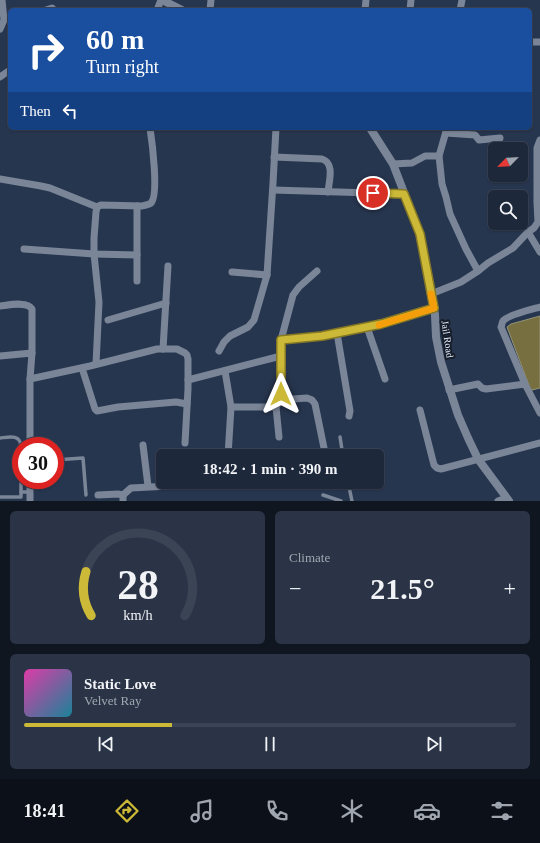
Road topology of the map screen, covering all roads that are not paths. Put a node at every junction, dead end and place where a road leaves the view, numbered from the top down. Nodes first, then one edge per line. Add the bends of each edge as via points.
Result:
1 (2, 0) edge
2 (161, 0) edge
3 (178, 8) edge
4 (0, 29) edge
5 (150, 130) edge
6 (276, 130) edge
7 (371, 130) edge
8 (446, 131) edge
9 (500, 138) dead end
10 (540, 140) edge
11 (439, 156) junction
12 (274, 157) junction
13 (392, 164) junction
14 (0, 179) edge
15 (273, 190) junction
16 (328, 192) junction
17 (404, 194) junction
18 (137, 206) junction
19 (97, 207) junction
20 (539, 222) edge
21 (528, 232) junction
22 (24, 249) dead end
23 (540, 252) edge
24 (94, 254) junction
25 (137, 256) junction
26 (168, 266) dead end
27 (317, 271) dead end
28 (478, 271) junction
29 (232, 272) dead end
30 (267, 275) junction
31 (137, 281) dead end
32 (431, 294) junction
33 (166, 303) junction
34 (0, 306) edge
35 (540, 307) edge
36 (434, 308) junction
37 (108, 320) dead end
38 (367, 327) junction
39 (337, 333) junction
40 (281, 340) junction
41 (163, 349) junction
42 (219, 351) dead end
43 (32, 352) junction
44 (0, 356) edge
45 (281, 356) junction
46 (96, 364) junction
47 (82, 368) junction
48 (225, 371) junction
49 (30, 379) junction
50 (385, 379) dead end
51 (188, 380) junction
52 (524, 384) junction
53 (449, 390) junction
54 (280, 400) junction
55 (187, 404) junction
56 (276, 406) junction
57 (231, 408) junction
58 (420, 410) dead end
59 (540, 413) edge
60 (349, 416) dead end
61 (12, 437) edge
62 (30, 437) edge
63 (279, 437) dead end
64 (340, 437) dead end
65 (0, 438) edge
66 (185, 443) dead end
67 (540, 443) edge
68 (144, 445) dead end
69 (324, 448) dead end
70 (228, 449) edge
71 (342, 449) edge
72 (64, 459) edge
73 (478, 459) junction
74 (148, 486) junction
75 (156, 486) edge
76 (30, 489) edge
77 (349, 489) edge
78 (21, 492) joint
79 (30, 492) junction
80 (86, 495) dead end
81 (98, 495) dead end
82 (324, 495) dead end
83 (0, 497) edge
84 (123, 498) edge
85 (504, 500) edge
86 (30, 501) edge
87 (341, 501) edge
88 (352, 501) edge

1 - 4 street via 4,20
2 - 3 street
5 - 18 street via 154,198 147,205
6 - 12 street
7 - 13 street, Jail Road
8 - 9 street via 475,135 479,140
8 - 11 street
10 - 20 street via 537,148
11 - 13 street via 426,156 412,163
11 - 28 street via 442,184 450,214
12 - 15 street
12 - 16 street via 326,160 331,170
13 - 17 street, Jail Road
14 - 19 street via 50,188
15 - 16 street
15 - 30 street
16 - 17 street
17 - 32 street, Jail Road via 420,234
18 - 19 street
18 - 25 street
19 - 24 street
20 - 21 street
21 - 23 street
21 - 28 street via 514,248
22 - 24 street
24 - 25 street
24 - 46 street via 99,302
25 - 31 street
26 - 33 street
27 - 40 street via 293,295
28 - 32 street via 461,282
29 - 30 street
30 - 42 street via 254,320 248,327 230,336
32 - 36 street, Jail Road
33 - 37 street
33 - 41 street
34 - 43 street via 30,306
35 - 52 street via 506,319 501,327
36 - 38 street
36 - 53 street, Jail Road via 436,337
38 - 39 street
38 - 50 street
39 - 40 street
39 - 60 street
40 - 45 street
41 - 46 street
41 - 51 street via 177,349 187,355
43 - 44 street
43 - 49 street
45 - 48 street
45 - 54 street
46 - 47 street
47 - 49 street
47 - 55 street via 94,409 97,411 176,402
48 - 51 street
48 - 57 street
49 - 62 street
51 - 55 street
52 - 53 street via 486,389 478,384
52 - 59 street
53 - 73 street, Jail Road
54 - 56 street
54 - 69 street via 312,400
55 - 66 street
56 - 57 street
56 - 63 street
57 - 70 street
58 - 73 street via 434,465 437,468
61 - 65 lane
64 - 71 lane
67 - 73 street
68 - 74 street
72 - 80 lane via 84,458
73 - 85 street, Jail Road
74 - 75 street
74 - 84 street via 131,488
76 - 79 street
77 - 88 lane
78 - 79 lane
78 - 83 lane via 21,497
79 - 86 street
81 - 84 street via 118,494
82 - 87 lane

